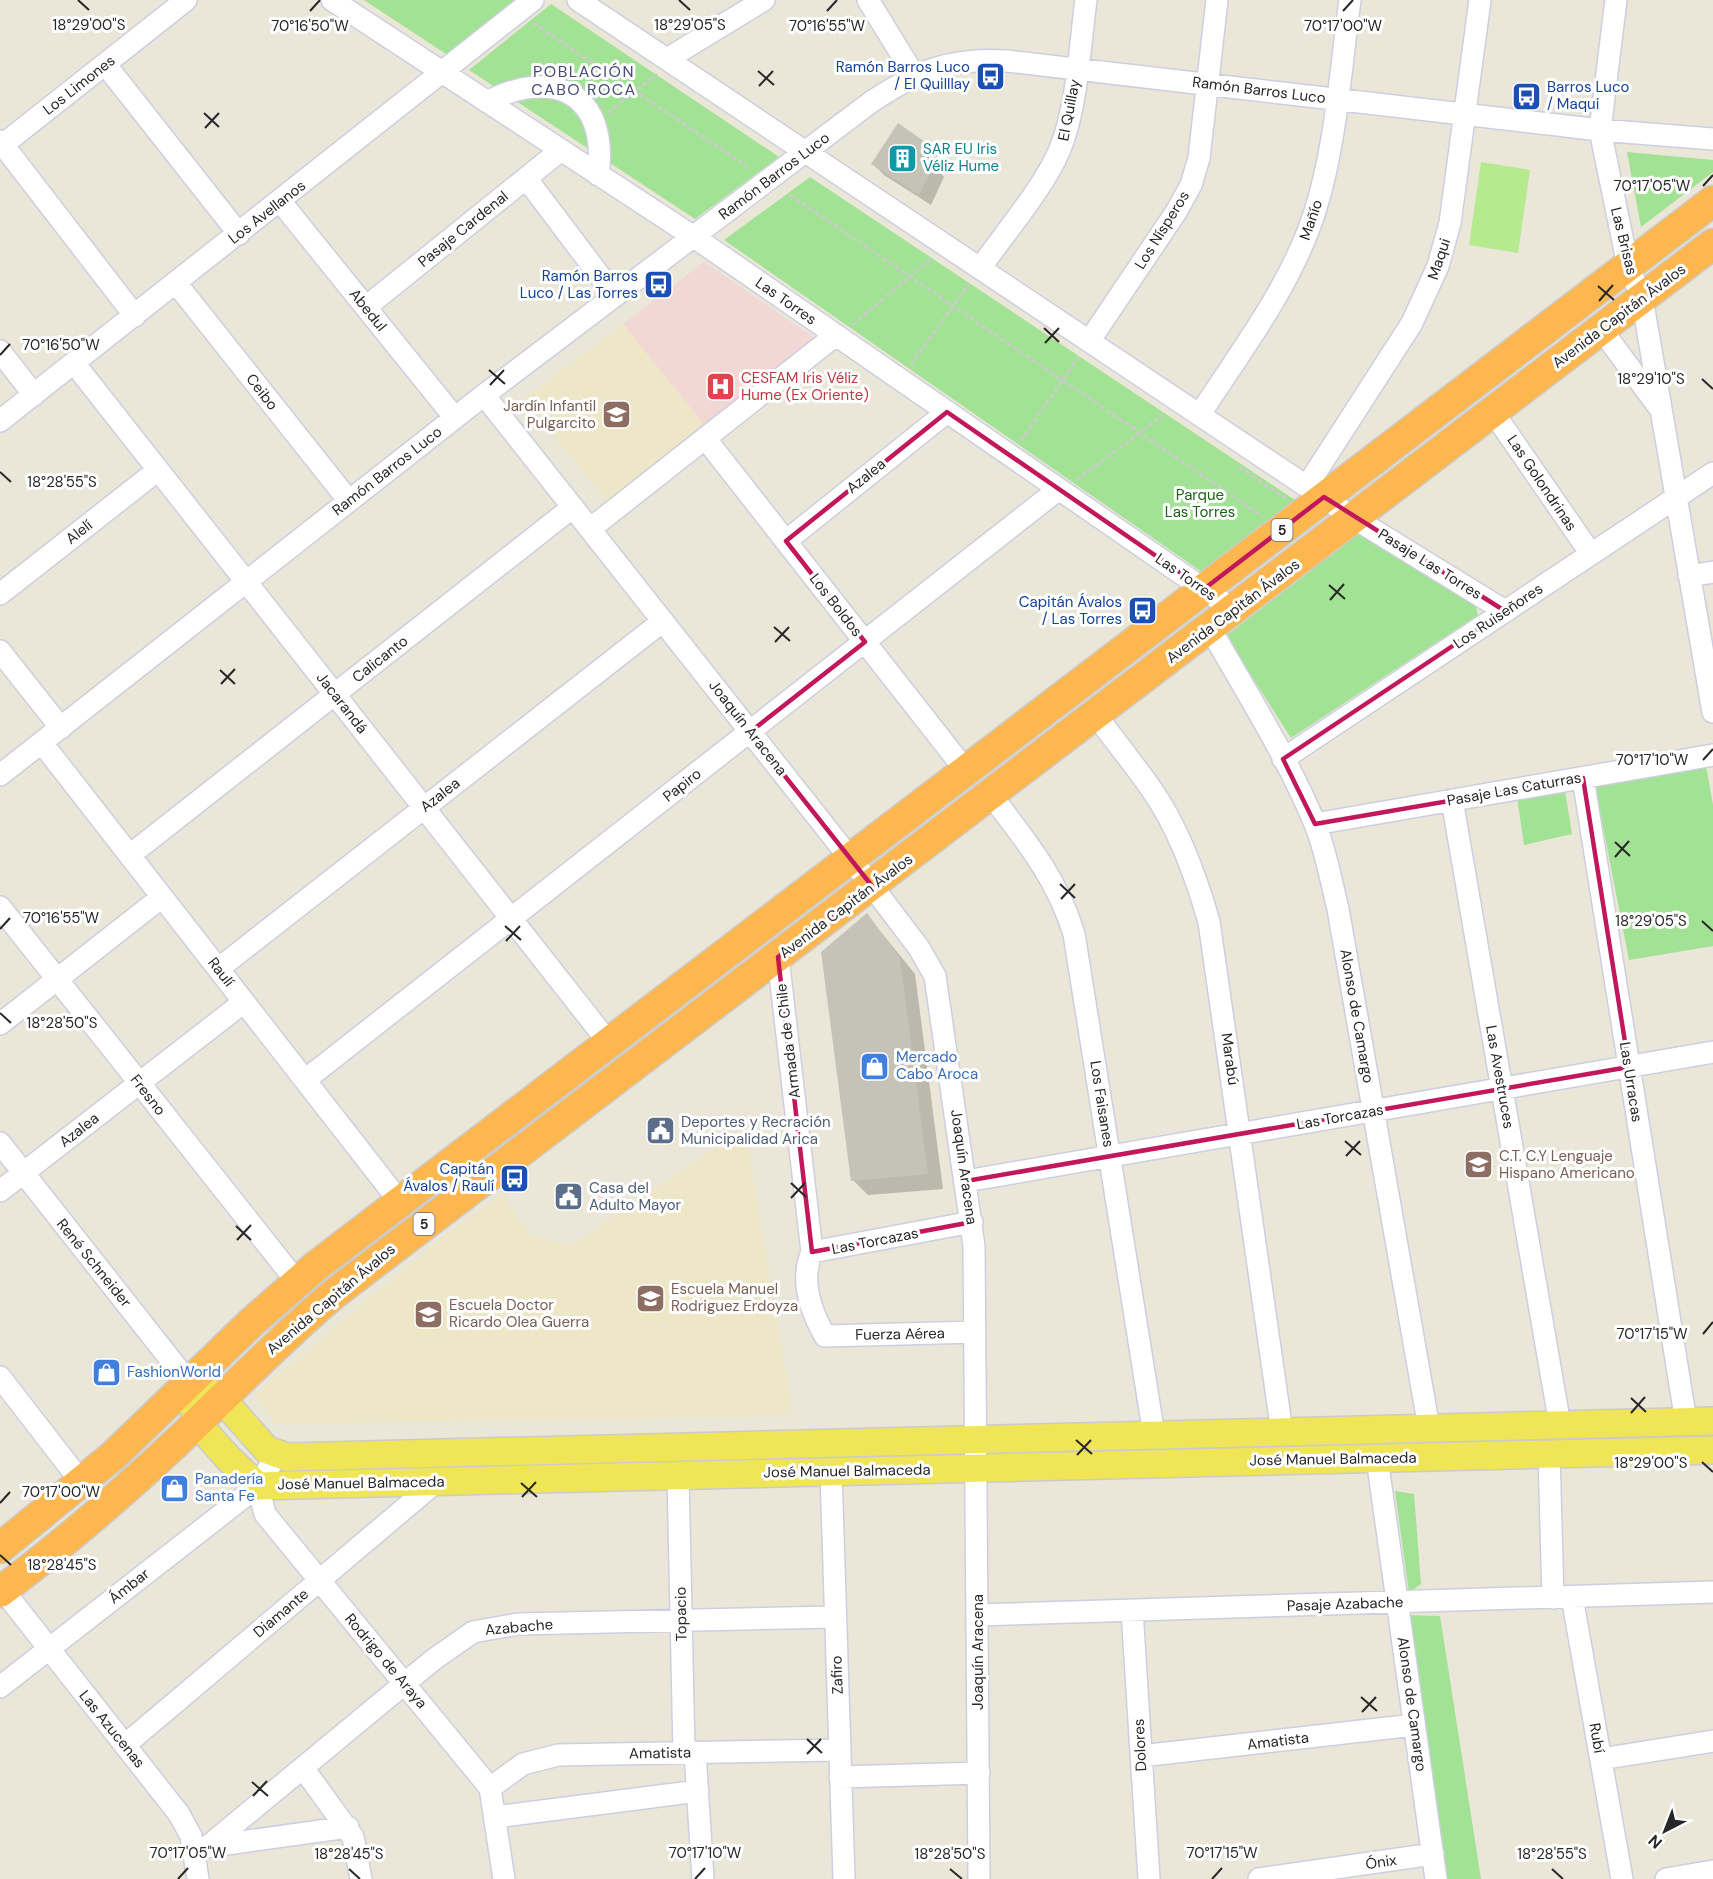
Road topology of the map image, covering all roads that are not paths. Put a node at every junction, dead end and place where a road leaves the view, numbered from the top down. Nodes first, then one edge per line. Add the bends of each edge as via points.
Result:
1 (186, 0) edge
2 (332, 0) edge
3 (533, 0) edge
4 (578, 0) edge
5 (764, 0) edge
6 (868, 0) edge
7 (1086, 0) edge
8 (1217, 0) edge
9 (1350, 0) edge
10 (1480, 0) edge
11 (1616, 0) edge
12 (105, 64) junction
13 (662, 66) junction
14 (1077, 69) junction
15 (444, 73) junction
16 (914, 75) junction
17 (1206, 84) junction
18 (1336, 99) junction
19 (487, 102) junction
20 (1465, 114) junction
21 (1600, 130) junction
22 (1713, 140) edge
23 (1, 144) edge
24 (561, 150) junction
25 (808, 151) junction
26 (598, 174) junction
27 (526, 178) junction
28 (280, 201) junction
29 (1713, 201) edge
30 (239, 234) junction
31 (694, 237) junction
32 (1713, 244) edge
33 (1628, 266) junction
34 (975, 275) junction
35 (176, 283) junction
36 (615, 296) junction
37 (1642, 298) junction
38 (366, 307) junction
39 (135, 316) junction
40 (1601, 329) junction
41 (844, 331) junction
42 (1084, 349) junction
43 (0, 351) edge
44 (74, 363) junction
45 (34, 395) junction
46 (484, 395) junction
47 (1660, 409) junction
48 (947, 412) junction
49 (1493, 412) junction
50 (1200, 414) junction
51 (455, 418) junction
52 (0, 422) edge
53 (705, 438) junction
54 (158, 470) junction
55 (1713, 473) edge
56 (1067, 485) junction
57 (1316, 492) junction
58 (1676, 498) junction
59 (349, 501) junction
60 (573, 507) junction
61 (1354, 518) junction
62 (590, 529) junction
63 (786, 541) junction
64 (1591, 554) junction
65 (1713, 572) edge
66 (1689, 576) junction
67 (246, 582) junction
68 (1204, 589) junction
69 (0, 594) edge
70 (1234, 610) junction
71 (1505, 611) junction
72 (663, 621) junction
73 (1210, 628) junction
74 (865, 642) junction
75 (0, 651) edge
76 (335, 694) junction
77 (1713, 712) edge
78 (1096, 715) junction
79 (61, 728) junction
80 (750, 732) junction
81 (42, 743) junction
82 (1713, 755) edge
83 (1283, 759) junction
84 (966, 771) junction
85 (0, 775) edge
86 (1583, 778) junction
87 (991, 795) junction
88 (1452, 800) junction
89 (424, 808) junction
90 (1315, 824) junction
91 (130, 855) junction
92 (851, 859) junction
93 (872, 886) junction
94 (162, 897) junction
95 (0, 907) edge
96 (511, 918) junction
97 (778, 957) junction
98 (218, 969) junction
99 (57, 979) junction
100 (244, 1002) junction
101 (0, 1024) edge
102 (609, 1042) junction
103 (1713, 1052) edge
104 (1629, 1067) junction
105 (305, 1080) junction
106 (139, 1083) junction
107 (1502, 1089) junction
108 (1373, 1111) junction
109 (1241, 1134) junction
110 (0, 1143) edge
111 (1110, 1156) junction
112 (23, 1173) junction
113 (966, 1181) junction
114 (0, 1191) edge
115 (400, 1202) junction
116 (972, 1222) junction
117 (812, 1252) junction
118 (297, 1282) junction
119 (975, 1332) junction
120 (825, 1335) joint
121 (0, 1377) edge
122 (189, 1383) junction
123 (221, 1398) junction
124 (1713, 1421) edge
125 (1686, 1422) junction
126 (197, 1423) junction
127 (1560, 1425) junction
128 (1428, 1428) junction
129 (1282, 1432) junction
130 (1154, 1435) junction
131 (976, 1440) junction
132 (1713, 1450) edge
133 (277, 1454) junction
134 (1549, 1454) junction
135 (1377, 1458) junction
136 (976, 1468) junction
137 (831, 1472) junction
138 (678, 1475) junction
139 (437, 1481) junction
140 (82, 1483) junction
141 (258, 1486) junction
142 (0, 1548) edge
143 (319, 1581) junction
144 (1, 1591) edge
145 (1713, 1592) edge
146 (1562, 1597) junction
147 (1398, 1603) junction
148 (1132, 1610) junction
149 (978, 1615) junction
150 (835, 1617) junction
151 (681, 1620) junction
152 (48, 1649) junction
153 (404, 1684) junction
154 (0, 1687) edge
155 (1414, 1725) junction
156 (1713, 1741) edge
157 (125, 1745) junction
158 (839, 1750) junction
159 (690, 1752) junction
160 (1141, 1756) junction
161 (1601, 1760) junction
162 (303, 1768) junction
163 (979, 1773) junction
164 (840, 1778) junction
165 (490, 1788) junction
166 (698, 1791) junction
167 (495, 1817) junction
168 (348, 1827) junction
169 (201, 1848) junction
170 (1433, 1854) junction
171 (1713, 1871) edge
172 (1297, 1876) edge
173 (198, 1879) edge
174 (361, 1879) edge
175 (504, 1879) edge
176 (703, 1879) edge
177 (844, 1879) edge
178 (979, 1879) edge
179 (1149, 1879) edge
180 (1259, 1879) edge
181 (1436, 1879) edge
182 (1622, 1879) edge
183 (1666, 1879) edge

1 - 12 street, Los Limones
2 - 15 street, Las Torres
3 - 15 street, Los Avellanos
4 - 13 street
5 - 13 street
6 - 16 street
7 - 14 street, El Quillay
8 - 17 street, Los Nísperos
9 - 18 street, Mañío
10 - 20 street, Maqui
11 - 21 street, Las Brisas
12 - 23 street, Los Limones
12 - 30 street
13 - 25 street
14 - 16 street, Ramón Barros Luco via 974,60 935,66
14 - 17 street, Ramón Barros Luco
14 - 34 street, El Quillay via 1064,139 1056,158
15 - 19 street, Las Torres
15 - 28 street, Los Avellanos
16 - 25 street, Ramón Barros Luco via 871,102
17 - 18 street, Ramón Barros Luco
17 - 42 street, Los Nísperos via 1199,158 1191,185
18 - 20 street, Ramón Barros Luco
18 - 50 street, Mañío via 1323,183 1303,244 1282,287
19 - 24 street, Las Torres
19 - 26 street via 520,87 553,87 573,97 589,112 601,141
20 - 21 street, Ramón Barros Luco
20 - 57 street, Maqui via 1450,223 1428,292
21 - 22 street, Ramón Barros Luco
21 - 33 street, Las Brisas
23 - 39 street
24 - 26 street, Las Torres
24 - 27 street, Pasaje Cardenal
25 - 31 street, Ramón Barros Luco
25 - 34 street
26 - 31 street, Las Torres
27 - 36 street
27 - 38 street, Pasaje Cardenal
28 - 30 street, Los Avellanos
28 - 38 street, Abedul
29 - 33 highway, 5
30 - 35 street, Los Avellanos
31 - 36 street, Ramón Barros Luco
31 - 41 street, Las Torres
32 - 37 highway, Avenida Capitán Ávalos / 5
33 - 37 street, Las Brisas
33 - 57 highway, 5
34 - 42 street
35 - 39 street, Los Avellanos
35 - 59 street, Ceibo
36 - 46 street, Ramón Barros Luco
37 - 40 highway, Avenida Capitán Ávalos / 5
37 - 47 street, Las Brisas
38 - 51 street, Abedul
39 - 44 street, Los Avellanos
40 - 47 street, Las Brisas
40 - 49 highway, Avenida Capitán Ávalos / 5
41 - 48 street, Las Torres
41 - 53 street
42 - 50 street
43 - 45 street
44 - 45 street, Los Avellanos
44 - 54 street, Jacarandá
45 - 52 street, Los Avellanos
46 - 51 street, Ramón Barros Luco
46 - 60 street, Joaquín Aracena
47 - 58 street, Las Brisas
48 - 56 street, Las Torres
48 - 63 street, Azalea
49 - 61 highway, Avenida Capitán Ávalos / 5
49 - 64 street, Las Golondrinas
50 - 57 street
51 - 59 street, Ramón Barros Luco
53 - 62 street
53 - 63 street, Los Boldos
54 - 67 street, Jacarandá
54 - 69 street, Alelí
55 - 58 street, Los Ruiseñores
56 - 68 street, Las Torres
56 - 74 street, Papiro
57 - 61 street
57 - 68 highway, 5
58 - 64 street, Los Ruiseñores
58 - 66 street, Las Brisas
59 - 67 street, Ramón Barros Luco
60 - 62 street, Joaquín Aracena
60 - 76 street, Calicanto
61 - 70 highway, Avenida Capitán Ávalos / 5
61 - 71 street, Pasaje Las Torres
62 - 72 street, Joaquín Aracena
63 - 74 street, Los Boldos
64 - 71 street, Los Ruiseñores
65 - 66 street
66 - 77 street, Las Brisas
67 - 76 street, Jacarandá
67 - 79 street, Ramón Barros Luco
68 - 70 street, Las Torres
68 - 84 highway, 5
70 - 73 highway, Avenida Capitán Ávalos / 5
71 - 83 street, Los Ruiseñores
72 - 80 street, Joaquín Aracena
72 - 89 street, Azalea
73 - 78 highway, Avenida Capitán Ávalos / 5
73 - 83 street, Alonso de Camargo
74 - 80 street, Papiro
74 - 84 street, Los Boldos
75 - 79 street
76 - 89 street, Jacarandá
76 - 91 street, Calicanto
78 - 87 highway, Avenida Capitán Ávalos / 5
78 - 109 street, Marabú via 1153,791 1200,889 1215,951
79 - 81 street, Ramón Barros Luco
80 - 92 street, Joaquín Aracena
80 - 96 street, Papiro
81 - 85 street, Ramón Barros Luco
81 - 91 street, Raulí
82 - 86 street, Pasaje Las Caturras
83 - 90 street, Alonso de Camargo
84 - 92 highway, 5
86 - 88 street, Pasaje Las Caturras
86 - 104 street, Las Urracas
87 - 93 highway, Avenida Capitán Ávalos / 5
87 - 111 street, Los Faisanes via 1045,866 1068,913
88 - 90 street, Pasaje Las Caturras
88 - 107 street, Las Avestruces
89 - 96 street, Jacarandá
89 - 98 street, Azalea
90 - 108 street, Alonso de Camargo via 1338,909
91 - 94 street, Raulí
92 - 93 street, Joaquín Aracena
92 - 102 highway, 5
93 - 97 highway, Avenida Capitán Ávalos / 5
93 - 113 street, Joaquín Aracena via 935,976
94 - 98 street, Raulí
94 - 99 street
95 - 99 street, Fresno
96 - 102 street, Jacarandá
96 - 105 street, Papiro
97 - 117 street, Armada de Chile
97 - 123 highway, Avenida Capitán Ávalos / 5 via 335,1293 280,1339
98 - 100 street, Raulí
99 - 101 street
99 - 106 street, Fresno
100 - 105 street, Raulí
100 - 106 street, Azalea
102 - 115 highway, 5
103 - 104 street, Las Torcazas
104 - 107 street, Las Torcazas
104 - 125 street, Las Urracas
105 - 115 street, Raulí
106 - 112 street, Azalea
106 - 118 street, Fresno
107 - 108 street, Las Torcazas
107 - 127 street, Las Avestruces
108 - 109 street, Las Torcazas
108 - 128 street, Alonso de Camargo
109 - 111 street, Las Torcazas
109 - 129 street, Marabú
110 - 112 street, René Schneider
111 - 113 street, Las Torcazas
111 - 130 street, Los Faisanes
112 - 114 street, Azalea
112 - 122 street, René Schneider
113 - 116 street, Joaquín Aracena
115 - 118 highway, 5
116 - 117 street, Las Torcazas
116 - 119 street, Joaquín Aracena
117 - 120 street, Armada de Chile via 806,1268 808,1290 813,1315
118 - 122 highway, 5
119 - 120 street, Fuerza Aérea
119 - 131 street, Joaquín Aracena
121 - 140 street
122 - 123 main road, José Manuel Balmaceda
122 - 126 main road
122 - 140 highway, 5
123 - 126 highway, Avenida Capitán Ávalos / 5
123 - 133 main road, José Manuel Balmaceda via 260,1444
124 - 125 main road, José Manuel Balmaceda
125 - 127 main road, José Manuel Balmaceda
126 - 141 main road, José Manuel Balmaceda
126 - 144 highway, Avenida Capitán Ávalos / 5 via 86,1524
127 - 128 main road, José Manuel Balmaceda
128 - 129 main road, José Manuel Balmaceda
129 - 130 main road, José Manuel Balmaceda
130 - 131 main road, José Manuel Balmaceda
131 - 133 main road, José Manuel Balmaceda via 297,1457
131 - 136 street, Joaquín Aracena
132 - 134 main road, José Manuel Balmaceda
133 - 141 street
134 - 135 main road, José Manuel Balmaceda
134 - 146 street, Rubí
135 - 136 main road, José Manuel Balmaceda
135 - 147 street, Alonso de Camargo
136 - 137 main road, José Manuel Balmaceda
136 - 149 street, Joaquín Aracena
137 - 138 main road, José Manuel Balmaceda
137 - 150 street, Zafiro
138 - 139 main road, José Manuel Balmaceda
138 - 151 street, Topacio
139 - 141 main road, José Manuel Balmaceda
139 - 143 street, Diamante
140 - 142 highway, 5
141 - 143 street, Rodrigo de Araya via 270,1522
141 - 152 street, Ámbar
143 - 153 street, Rodrigo de Araya
143 - 157 street, Diamante
144 - 152 street, Las Azucenas
145 - 146 street, Pasaje Azabache
146 - 147 street, Pasaje Azabache
146 - 161 street, Rubí
147 - 148 street, Pasaje Azabache
147 - 155 street, Alonso de Camargo
148 - 149 street, Pasaje Azabache
148 - 160 street, Dolores
149 - 163 street, Joaquín Aracena
150 - 151 street, Azabache
150 - 158 street, Zafiro
151 - 153 street, Azabache via 518,1624 483,1629 455,1643
151 - 159 street, Topacio
152 - 154 street, Ámbar
152 - 157 street, Las Azucenas
153 - 162 street, Azabache
153 - 165 street, Rodrigo de Araya
155 - 160 street, Amatista
155 - 170 street, Alonso de Camargo
156 - 161 street
157 - 169 street, Las Azucenas
158 - 159 street, Amatista
158 - 164 street, Zafiro
159 - 165 street, Amatista via 545,1757 513,1769
159 - 166 street, Topacio
160 - 179 street, Dolores
161 - 182 street, Rubí
162 - 168 street
162 - 169 street, Azabache
163 - 164 street
163 - 178 street, Joaquín Aracena
164 - 177 street, Zafiro
165 - 167 street, Rodrigo de Araya
166 - 167 street
166 - 176 street, Topacio
167 - 175 street, Rodrigo de Araya
168 - 169 street
168 - 174 street via 356,1845
169 - 173 street, Las Azucenas
170 - 172 street, Ónix
170 - 181 street, Alonso de Camargo
171 - 183 street
172 - 180 street, Ónix

